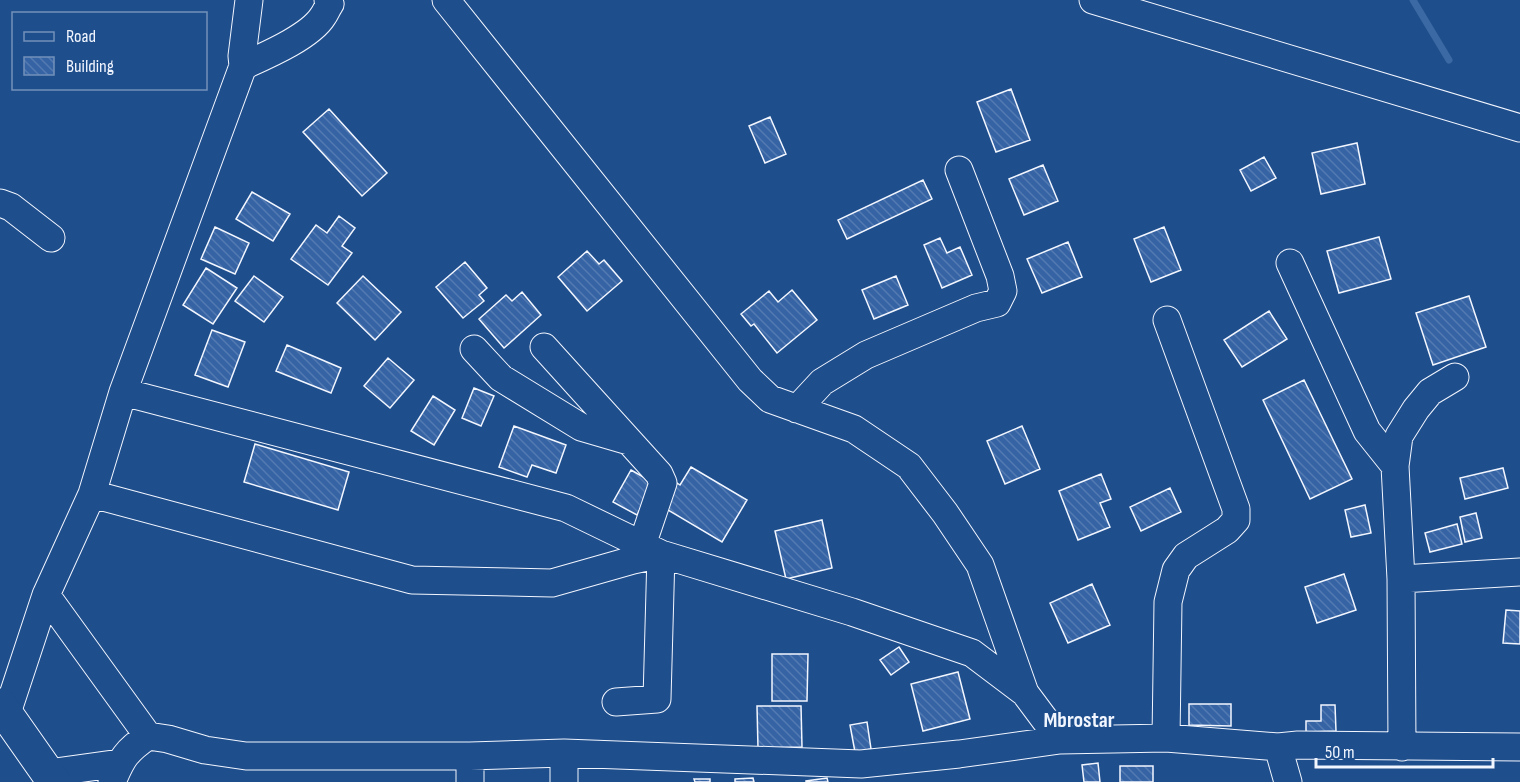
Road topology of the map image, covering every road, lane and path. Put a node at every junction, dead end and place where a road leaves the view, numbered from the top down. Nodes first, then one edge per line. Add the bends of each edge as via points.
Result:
1 (249, 0) edge
2 (328, 0) edge
3 (446, 0) edge
4 (1093, 0) edge
5 (243, 66) junction
6 (1520, 128) edge
7 (959, 170) dead end
8 (0, 203) edge
9 (51, 238) dead end
10 (1290, 263) dead end
11 (1167, 320) dead end
12 (544, 347) dead end
13 (474, 349) dead end
14 (1455, 377) dead end
15 (123, 392) junction
16 (797, 409) junction
17 (630, 441) junction
18 (1395, 466) junction
19 (92, 494) junction
20 (652, 550) junction
21 (1520, 572) edge
22 (1401, 579) junction
23 (45, 596) junction
24 (1025, 693) junction
25 (616, 702) dead end
26 (3, 709) edge
27 (148, 736) junction
28 (1166, 738) junction
29 (1060, 740) junction
30 (1278, 747) junction
31 (1402, 747) junction
32 (1520, 747) edge
33 (564, 753) junction
34 (470, 769) edge
35 (116, 772) edge
36 (861, 773) edge
37 (51, 777) edge
38 (564, 782) edge
39 (1288, 782) edge

1 - 5 street
2 - 5 street via 330,4 322,18 309,30 288,45
3 - 16 street via 750,381 770,399
4 - 6 street
5 - 15 street
7 - 16 street via 1000,276 1003,291 997,303 976,308 866,355 822,382
8 - 9 street
10 - 18 street via 1367,430
11 - 28 street via 1236,509 1236,520 1186,556 1176,570 1168,602
12 - 17 street
13 - 17 street via 501,378 582,427
14 - 18 street via 1430,392 1416,409 1399,436
15 - 19 street
15 - 20 street via 566,508
16 - 24 street via 854,429 909,466 980,565
17 - 20 street via 663,483
18 - 22 street
19 - 20 street via 412,580 552,583 633,560
19 - 23 street
20 - 24 street via 972,653
20 - 25 street via 657,699
21 - 22 street
22 - 31 street
23 - 26 street
23 - 27 street
24 - 29 street
26 - 37 main road
27 - 34 street via 246,756
27 - 35 street via 132,746
28 - 29 street
28 - 30 street
29 - 36 street
30 - 31 street
30 - 39 street
31 - 32 street
33 - 34 street
33 - 36 street
33 - 38 street
35 - 37 street

